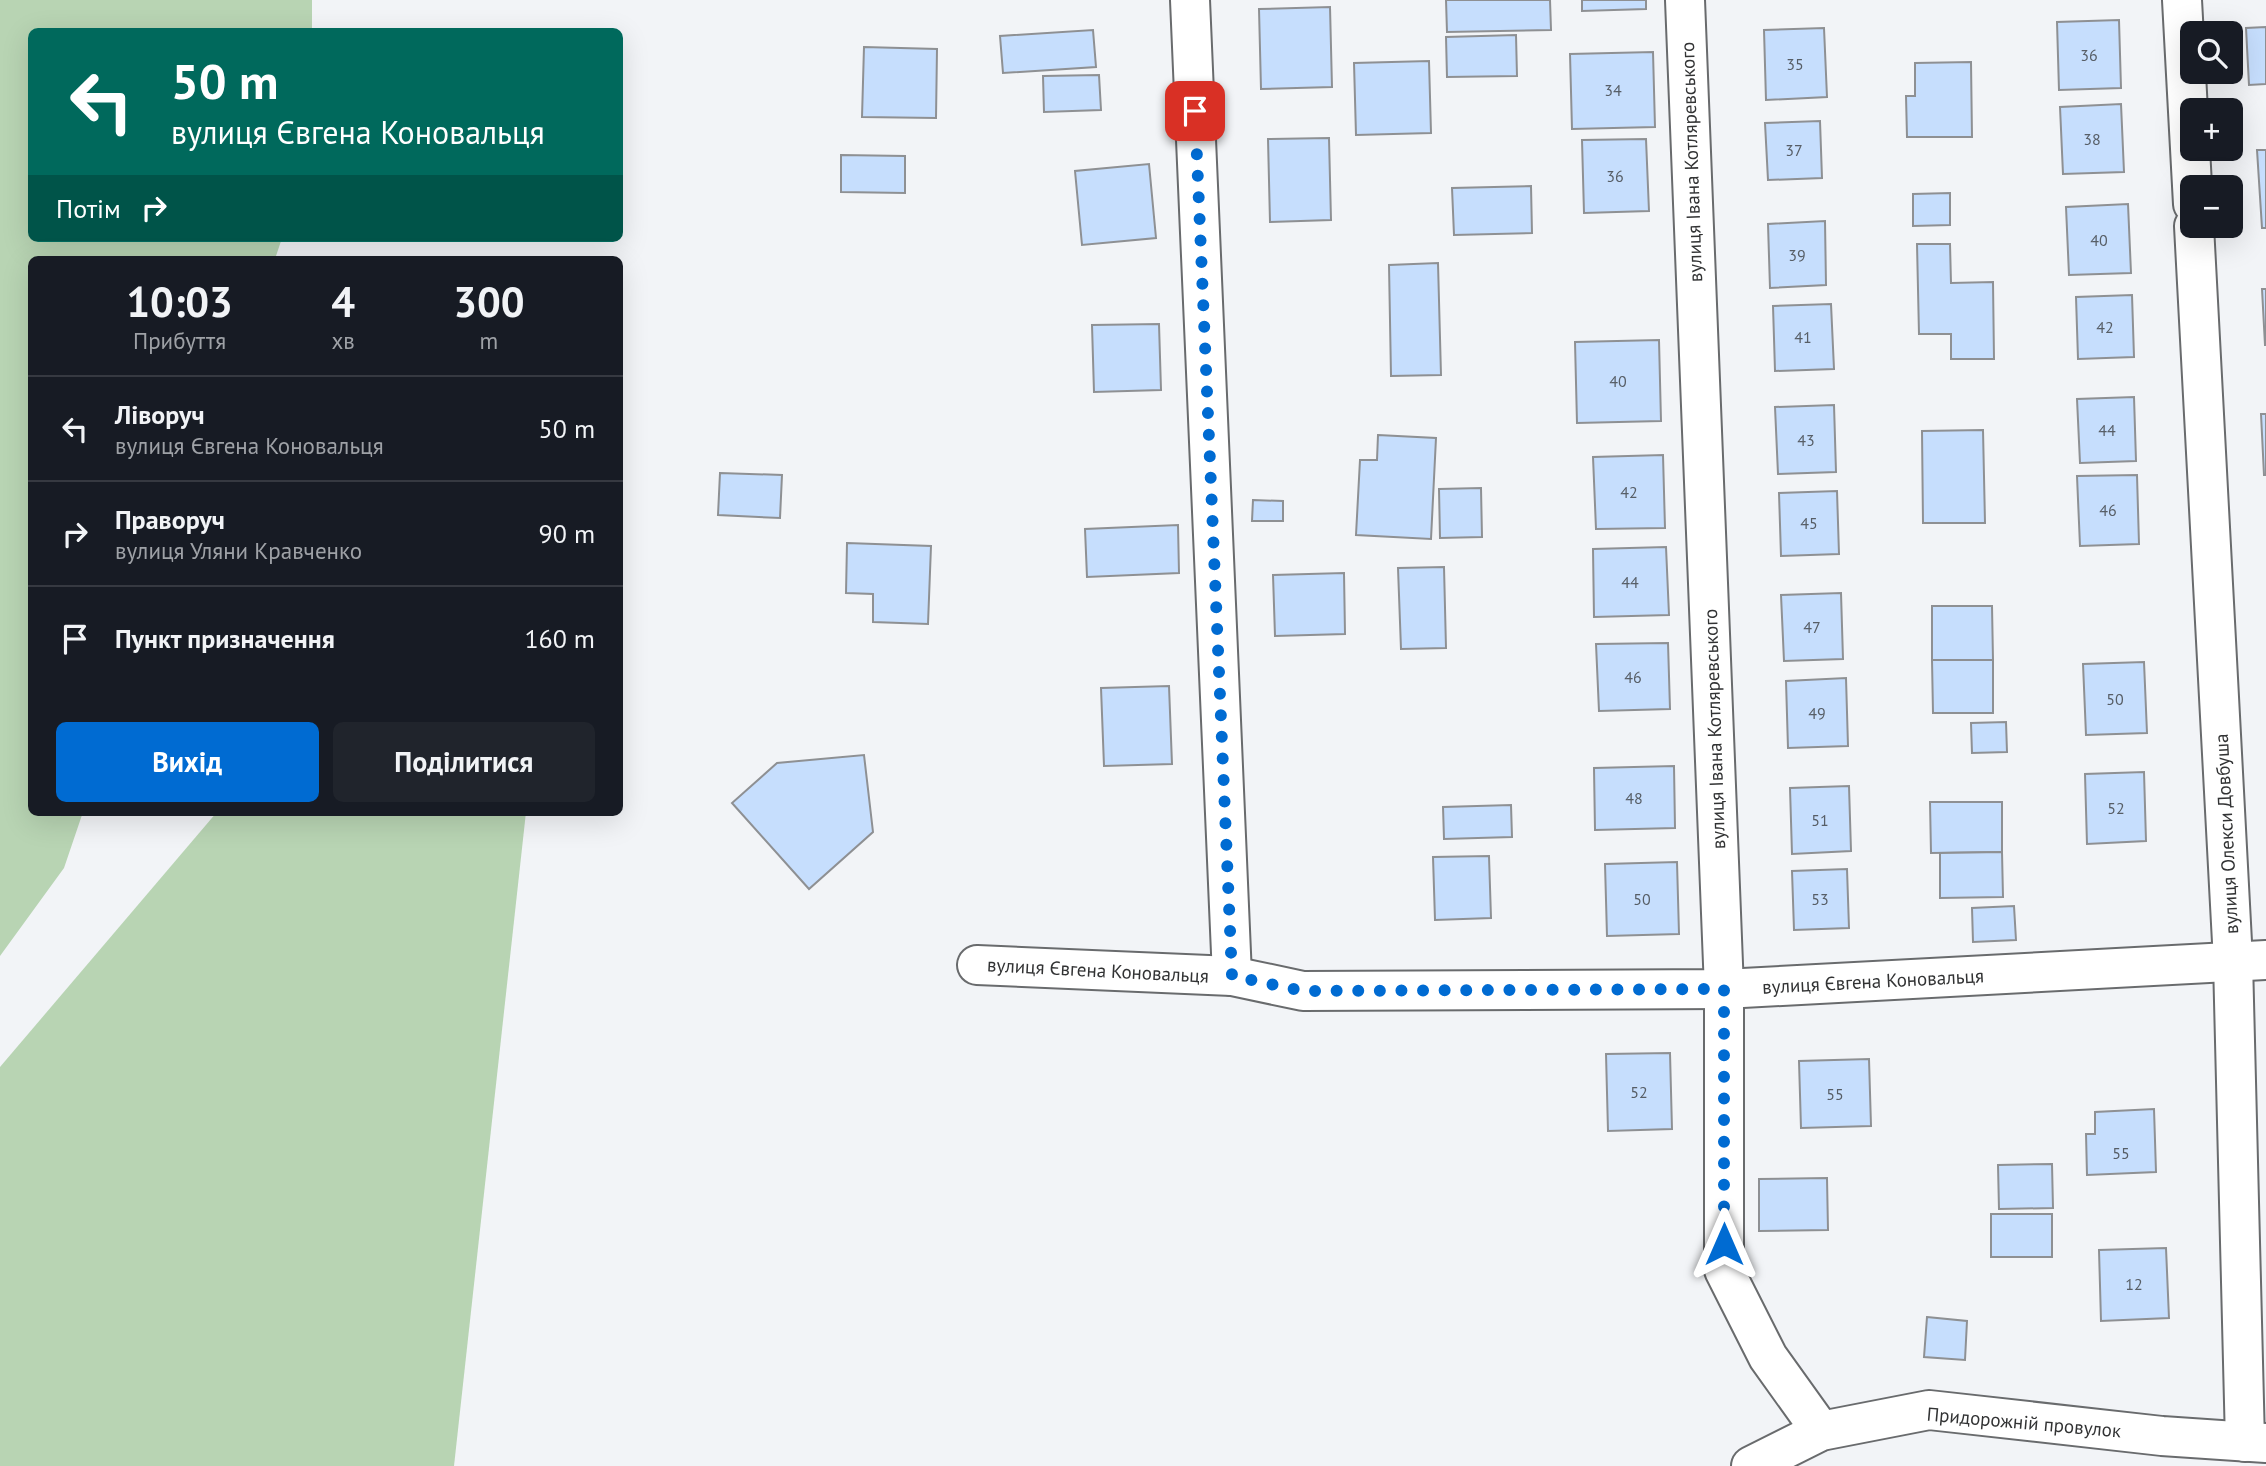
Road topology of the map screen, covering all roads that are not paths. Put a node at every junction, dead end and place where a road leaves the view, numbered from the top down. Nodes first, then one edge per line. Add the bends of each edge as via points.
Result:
1 (1190, 0) edge
2 (1685, 0) edge
3 (2182, 0) edge
4 (2191, 175) edge
5 (2195, 238) edge
6 (2249, 960) edge
7 (977, 965) dead end
8 (1232, 976) junction
9 (1724, 989) junction
10 (1821, 1431) junction
11 (2255, 1443) edge
12 (1751, 1466) edge

1 - 8 street
2 - 9 street, вулиця Івана Котляревського
3 - 4 street
5 - 6 street, вулиця Олекси Довбуша
6 - 9 street, вулиця Євгена Коновальця
6 - 11 street, вулиця Олекси Довбуша
7 - 8 street, вулиця Євгена Коновальця
8 - 9 street, вулиця Євгена Коновальця via 1303,991
9 - 10 street, вулиця Івана Котляревського via 1724,1270 1768,1357
10 - 11 street, Придорожній провулок via 1929,1410
10 - 12 street, Придорожній провулок

